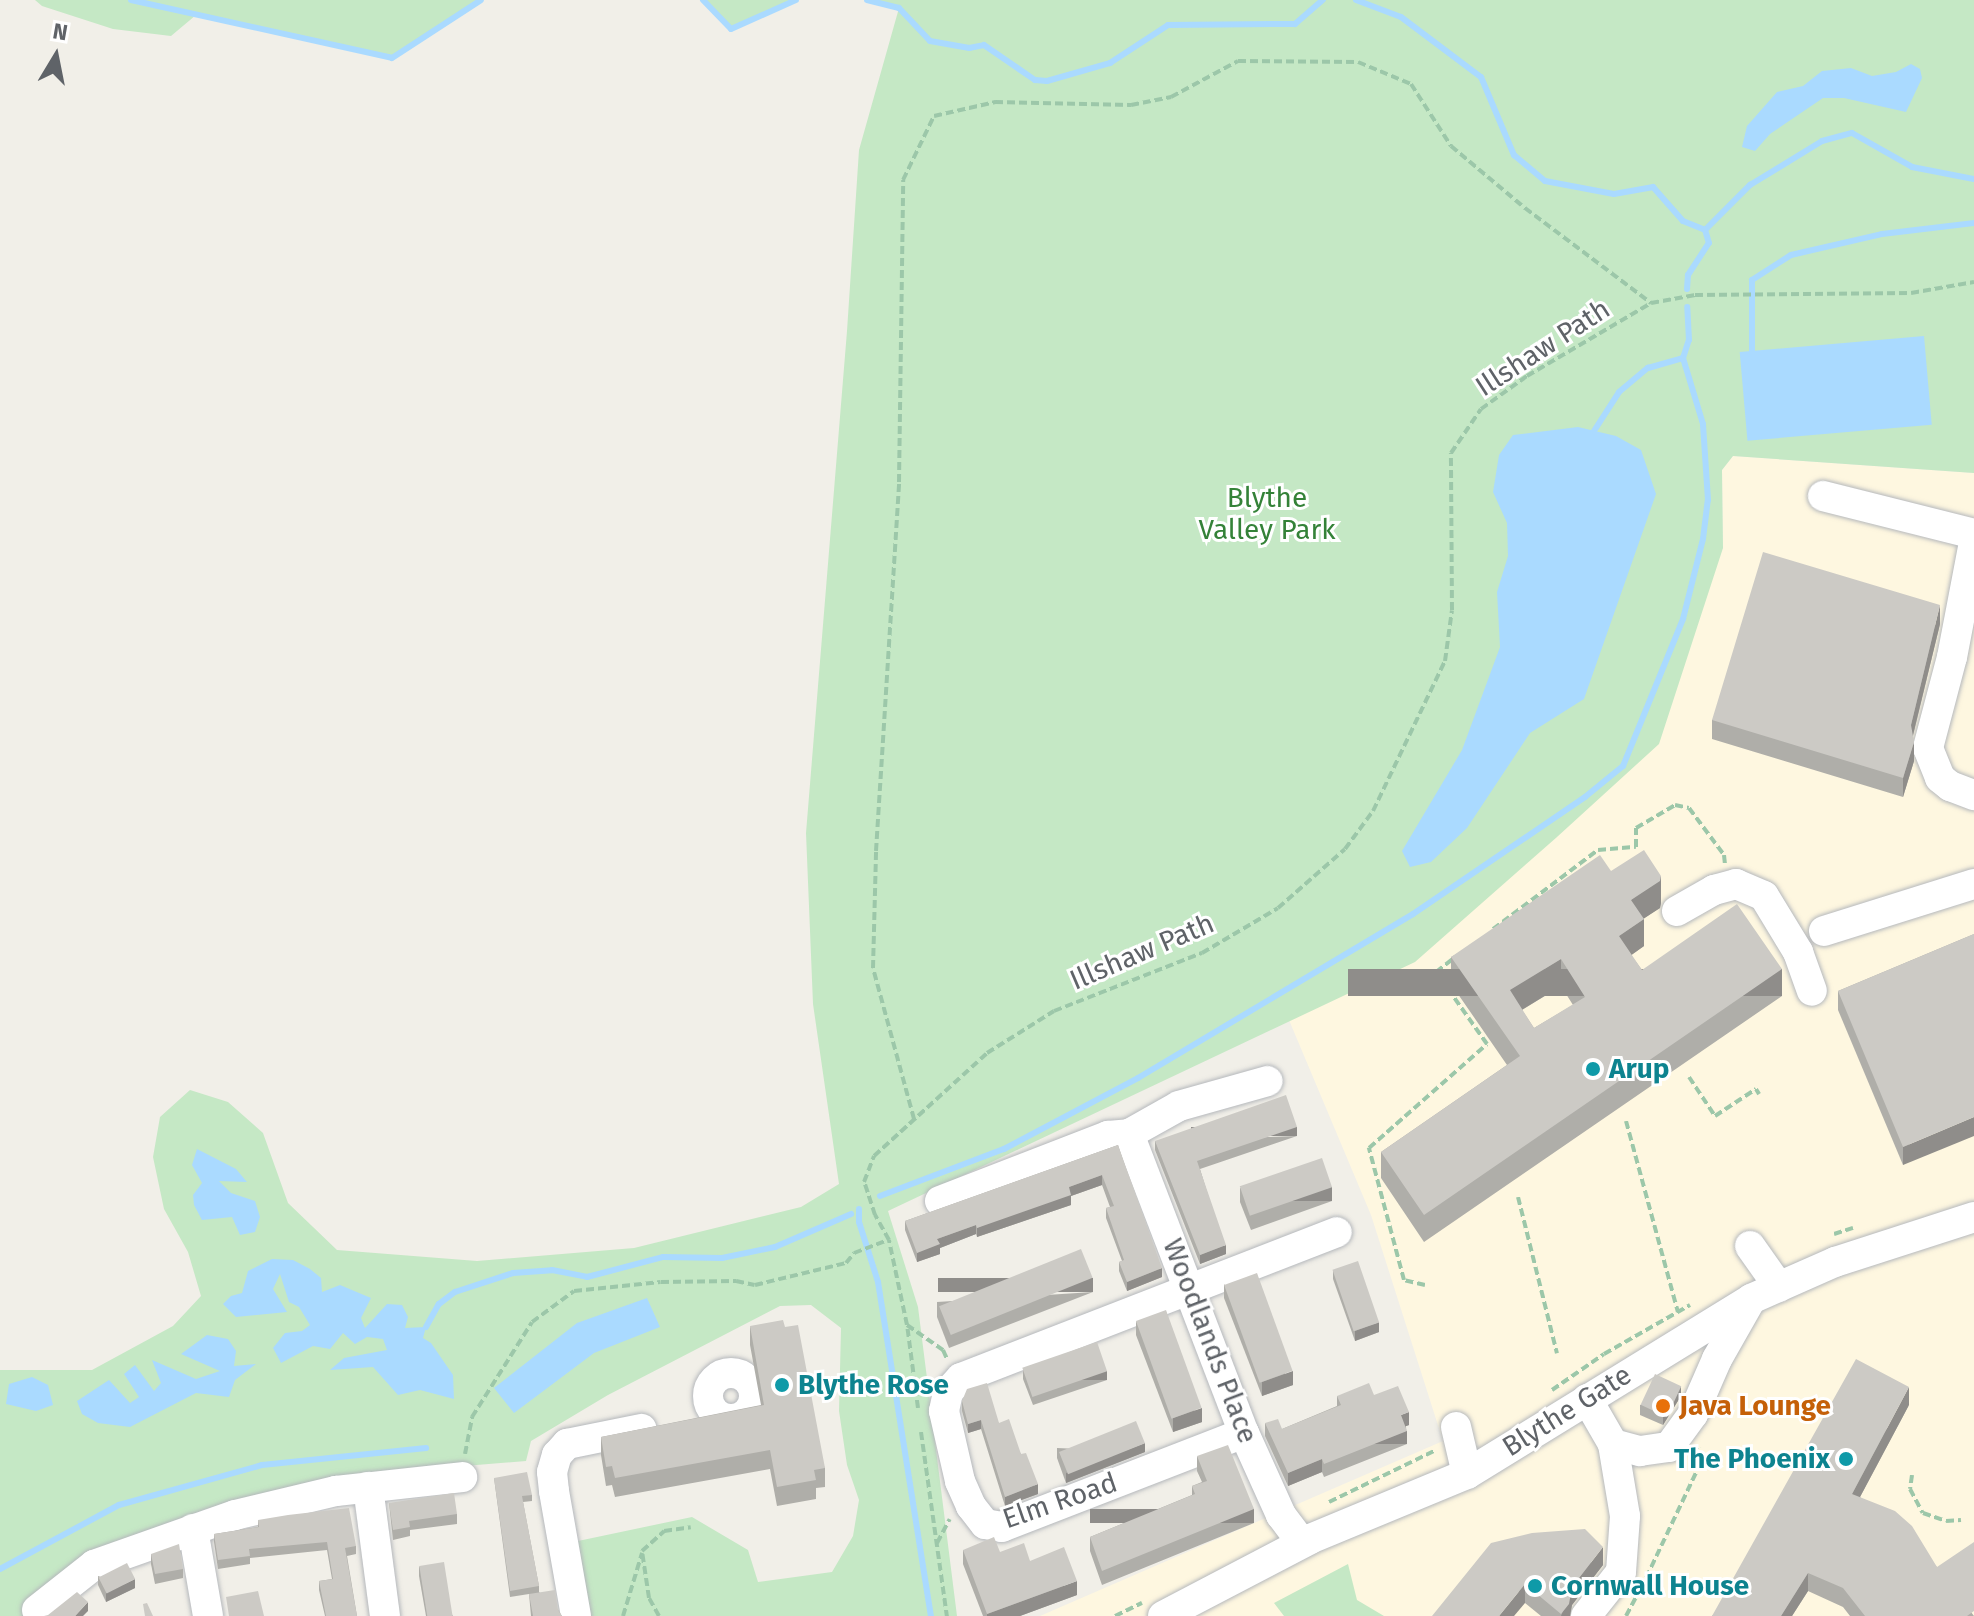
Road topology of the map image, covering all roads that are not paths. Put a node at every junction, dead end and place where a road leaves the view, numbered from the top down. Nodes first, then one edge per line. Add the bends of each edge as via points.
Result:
1 (1823, 496) dead end
2 (1974, 534) edge
3 (1974, 542) edge
4 (1974, 795) edge
5 (1974, 884) edge
6 (1677, 911) dead end
7 (1824, 931) dead end
8 (1812, 991) dead end
9 (1268, 1081) dead end
10 (1129, 1134) junction
11 (940, 1201) dead end
12 (1974, 1217) edge
13 (1337, 1232) dead end
14 (1750, 1246) dead end
15 (1779, 1287) junction
16 (1191, 1292) junction
17 (1751, 1299) junction
18 (1587, 1399) junction
19 (693, 1420) edge
20 (1244, 1433) junction
21 (1458, 1434) road end
22 (1613, 1444) junction
23 (1467, 1474) junction
24 (462, 1477) dead end
25 (378, 1486) junction
26 (193, 1529) junction
27 (1302, 1543) junction
28 (1154, 1609) edge
29 (37, 1610) dead end
30 (208, 1616) edge
31 (385, 1616) edge
32 (576, 1616) edge
33 (1586, 1616) edge

1 - 2 street
3 - 4 street via 1928,748 1940,778
5 - 7 street
6 - 8 street via 1736,884 1764,896 1798,952
9 - 10 street via 1179,1106
10 - 11 street via 1108,1136
10 - 16 street, Woodlands Place
12 - 15 street, Blythe Gate via 1835,1262
13 - 16 street
14 - 15 street
15 - 17 street, Blythe Gate
16 - 20 street, Woodlands Place
16 - 20 street, Elm Road via 958,1379 944,1411 960,1481 985,1524 1002,1527
17 - 18 street, Blythe Gate via 1684,1323
17 - 22 street via 1693,1414 1669,1447 1640,1451
18 - 22 street
18 - 23 street, Blythe Gate
19 - 32 street via 567,1444 557,1455 554,1491
20 - 27 street, Woodlands Place via 1281,1515
21 - 23 street
22 - 33 street via 1625,1516 1621,1572
23 - 27 street, Blythe Gate
24 - 25 street
25 - 26 street via 336,1491
25 - 31 street
26 - 29 street via 94,1565
26 - 30 street
27 - 28 street, Blythe Gate

